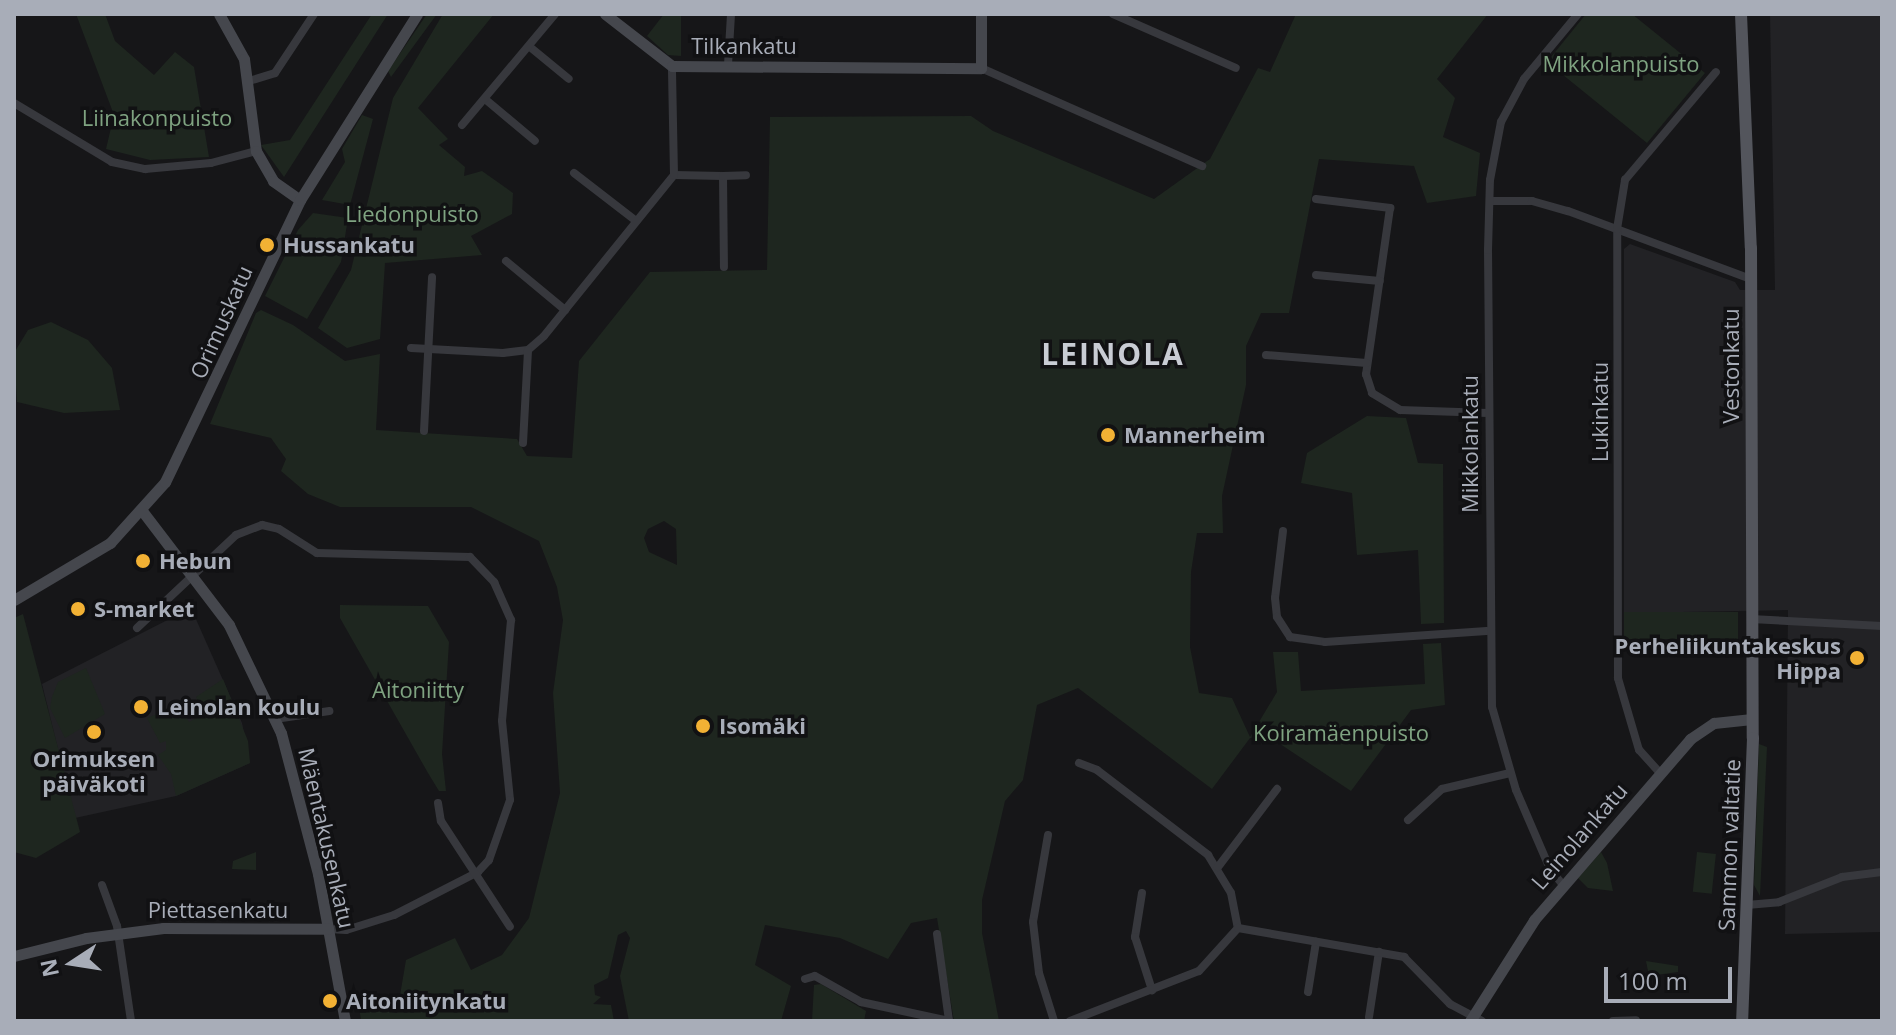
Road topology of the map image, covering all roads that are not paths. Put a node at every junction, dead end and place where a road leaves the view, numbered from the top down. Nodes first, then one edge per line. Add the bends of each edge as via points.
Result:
1 (219, 14) edge
2 (314, 14) edge
3 (417, 14) edge
4 (555, 14) edge
5 (605, 14) edge
6 (731, 14) edge
7 (981, 14) edge
8 (1113, 14) edge
9 (1578, 14) edge
10 (1741, 14) edge
11 (530, 47) junction
12 (728, 65) junction
13 (672, 66) junction
14 (981, 68) junction
15 (1236, 68) dead end
16 (1716, 72) dead end
17 (569, 79) dead end
18 (249, 81) junction
19 (485, 99) junction
20 (14, 103) edge
21 (462, 125) dead end
22 (535, 141) dead end
23 (256, 151) junction
24 (1202, 166) dead end
25 (574, 173) dead end
26 (674, 175) junction
27 (746, 175) dead end
28 (723, 176) junction
29 (1316, 199) dead end
30 (300, 200) junction
31 (1490, 201) junction
32 (636, 221) junction
33 (1617, 229) junction
34 (506, 261) dead end
35 (724, 267) dead end
36 (1316, 275) dead end
37 (432, 277) dead end
38 (1751, 279) junction
39 (1380, 281) junction
40 (565, 310) junction
41 (411, 348) dead end
42 (427, 349) junction
43 (528, 350) junction
44 (1266, 355) dead end
45 (1367, 363) junction
46 (1488, 413) junction
47 (424, 431) dead end
48 (523, 443) dead end
49 (143, 512) junction
50 (1283, 531) dead end
51 (196, 577) junction
52 (14, 600) edge
53 (1751, 619) junction
54 (1882, 626) edge
55 (137, 628) dead end
56 (1487, 631) junction
57 (329, 711) dead end
58 (275, 719) junction
59 (1752, 719) junction
60 (1079, 763) dead end
61 (1510, 773) junction
62 (1660, 773) junction
63 (1277, 789) dead end
64 (438, 803) dead end
65 (1408, 820) dead end
66 (1048, 835) dead end
67 (1218, 867) junction
68 (478, 872) junction
69 (1882, 872) edge
70 (102, 885) dead end
71 (1563, 885) junction
72 (1142, 893) dead end
73 (1747, 905) junction
74 (510, 927) dead end
75 (1238, 928) junction
76 (328, 929) junction
77 (118, 933) junction
78 (937, 934) dead end
79 (1316, 942) junction
80 (1379, 952) junction
81 (14, 956) edge
82 (805, 979) dead end
83 (1152, 990) junction
84 (1308, 992) dead end
85 (1369, 1017) dead end
86 (1475, 1019) edge
87 (1636, 1020) edge
88 (131, 1021) edge
89 (345, 1021) edge
90 (949, 1021) edge
91 (1054, 1021) edge
92 (1070, 1021) edge
93 (1613, 1021) edge
94 (1742, 1021) edge

1 - 18 street via 238,44
2 - 18 street via 275,73
3 - 30 street, Orimuskatu
4 - 11 street
5 - 13 street, Tilkankatu
6 - 12 street
7 - 14 street
8 - 15 street
9 - 31 street, Mikkolankatu via 1509,104 1495,140
10 - 38 main road, Vestonkatu
11 - 17 street
11 - 19 street
12 - 13 street, Tilkankatu
12 - 14 street, Tilkankatu
13 - 26 street
14 - 24 street
16 - 33 street, Lukinkatu via 1625,180
18 - 23 street
19 - 21 street
19 - 22 street
20 - 23 street via 112,162 145,169 211,163
23 - 30 street via 273,181
25 - 32 street
26 - 28 street
26 - 32 street
27 - 28 street
28 - 35 street
29 - 39 street via 1390,208
30 - 49 street, Orimuskatu via 198,422
31 - 33 street via 1532,201
31 - 46 street, Mikkolankatu
32 - 40 street
33 - 38 street
33 - 62 street, Lukinkatu via 1618,678 1639,750
34 - 40 street
36 - 39 street
37 - 42 street
38 - 53 main road, Vestonkatu
39 - 45 street
40 - 43 street
41 - 42 street
42 - 43 street
42 - 47 street
43 - 48 street
44 - 45 street
45 - 46 street via 1367,384 1388,407
46 - 56 street, Mikkolankatu
49 - 51 street, Mäentakusenkatu
49 - 52 street, Orimuskatu via 92,556
50 - 56 street via 1275,598 1277,617 1290,637 1325,642
51 - 55 street
51 - 58 street, Mäentakusenkatu via 242,648
51 - 68 street via 236,535 262,525 279,529 317,553 478,561 504,598 512,635 502,721 508,813 489,860
53 - 54 street
53 - 59 main road, Vestonkatu
56 - 61 street, Mikkolankatu via 1492,707
57 - 58 street
58 - 76 street, Mäentakusenkatu
59 - 62 street, Leinolankatu via 1704,728
59 - 73 main road, Sammon valtatie
60 - 67 street via 1119,786
61 - 65 street via 1442,789
61 - 71 street, Mikkolankatu via 1550,869
62 - 71 street, Leinolankatu
63 - 67 street
64 - 68 street via 441,821
66 - 91 street via 1033,922 1037,967
67 - 75 street via 1234,902
68 - 74 street
68 - 76 street via 394,915 346,930
69 - 73 street via 1842,877 1779,902
70 - 77 street
71 - 86 street, Leinolankatu via 1518,943
72 - 83 street via 1135,937
73 - 94 main road, Sammon valtatie
75 - 79 street
75 - 83 street via 1199,971
76 - 77 street, Piettasenkatu via 223,926
76 - 89 street, Mäentakusenkatu
77 - 81 street, Piettasenkatu
77 - 88 street
78 - 90 street
79 - 80 street
79 - 84 street
80 - 85 street
80 - 86 street via 1413,962 1441,996
82 - 90 street via 815,976 861,1002
83 - 92 street
87 - 93 street

